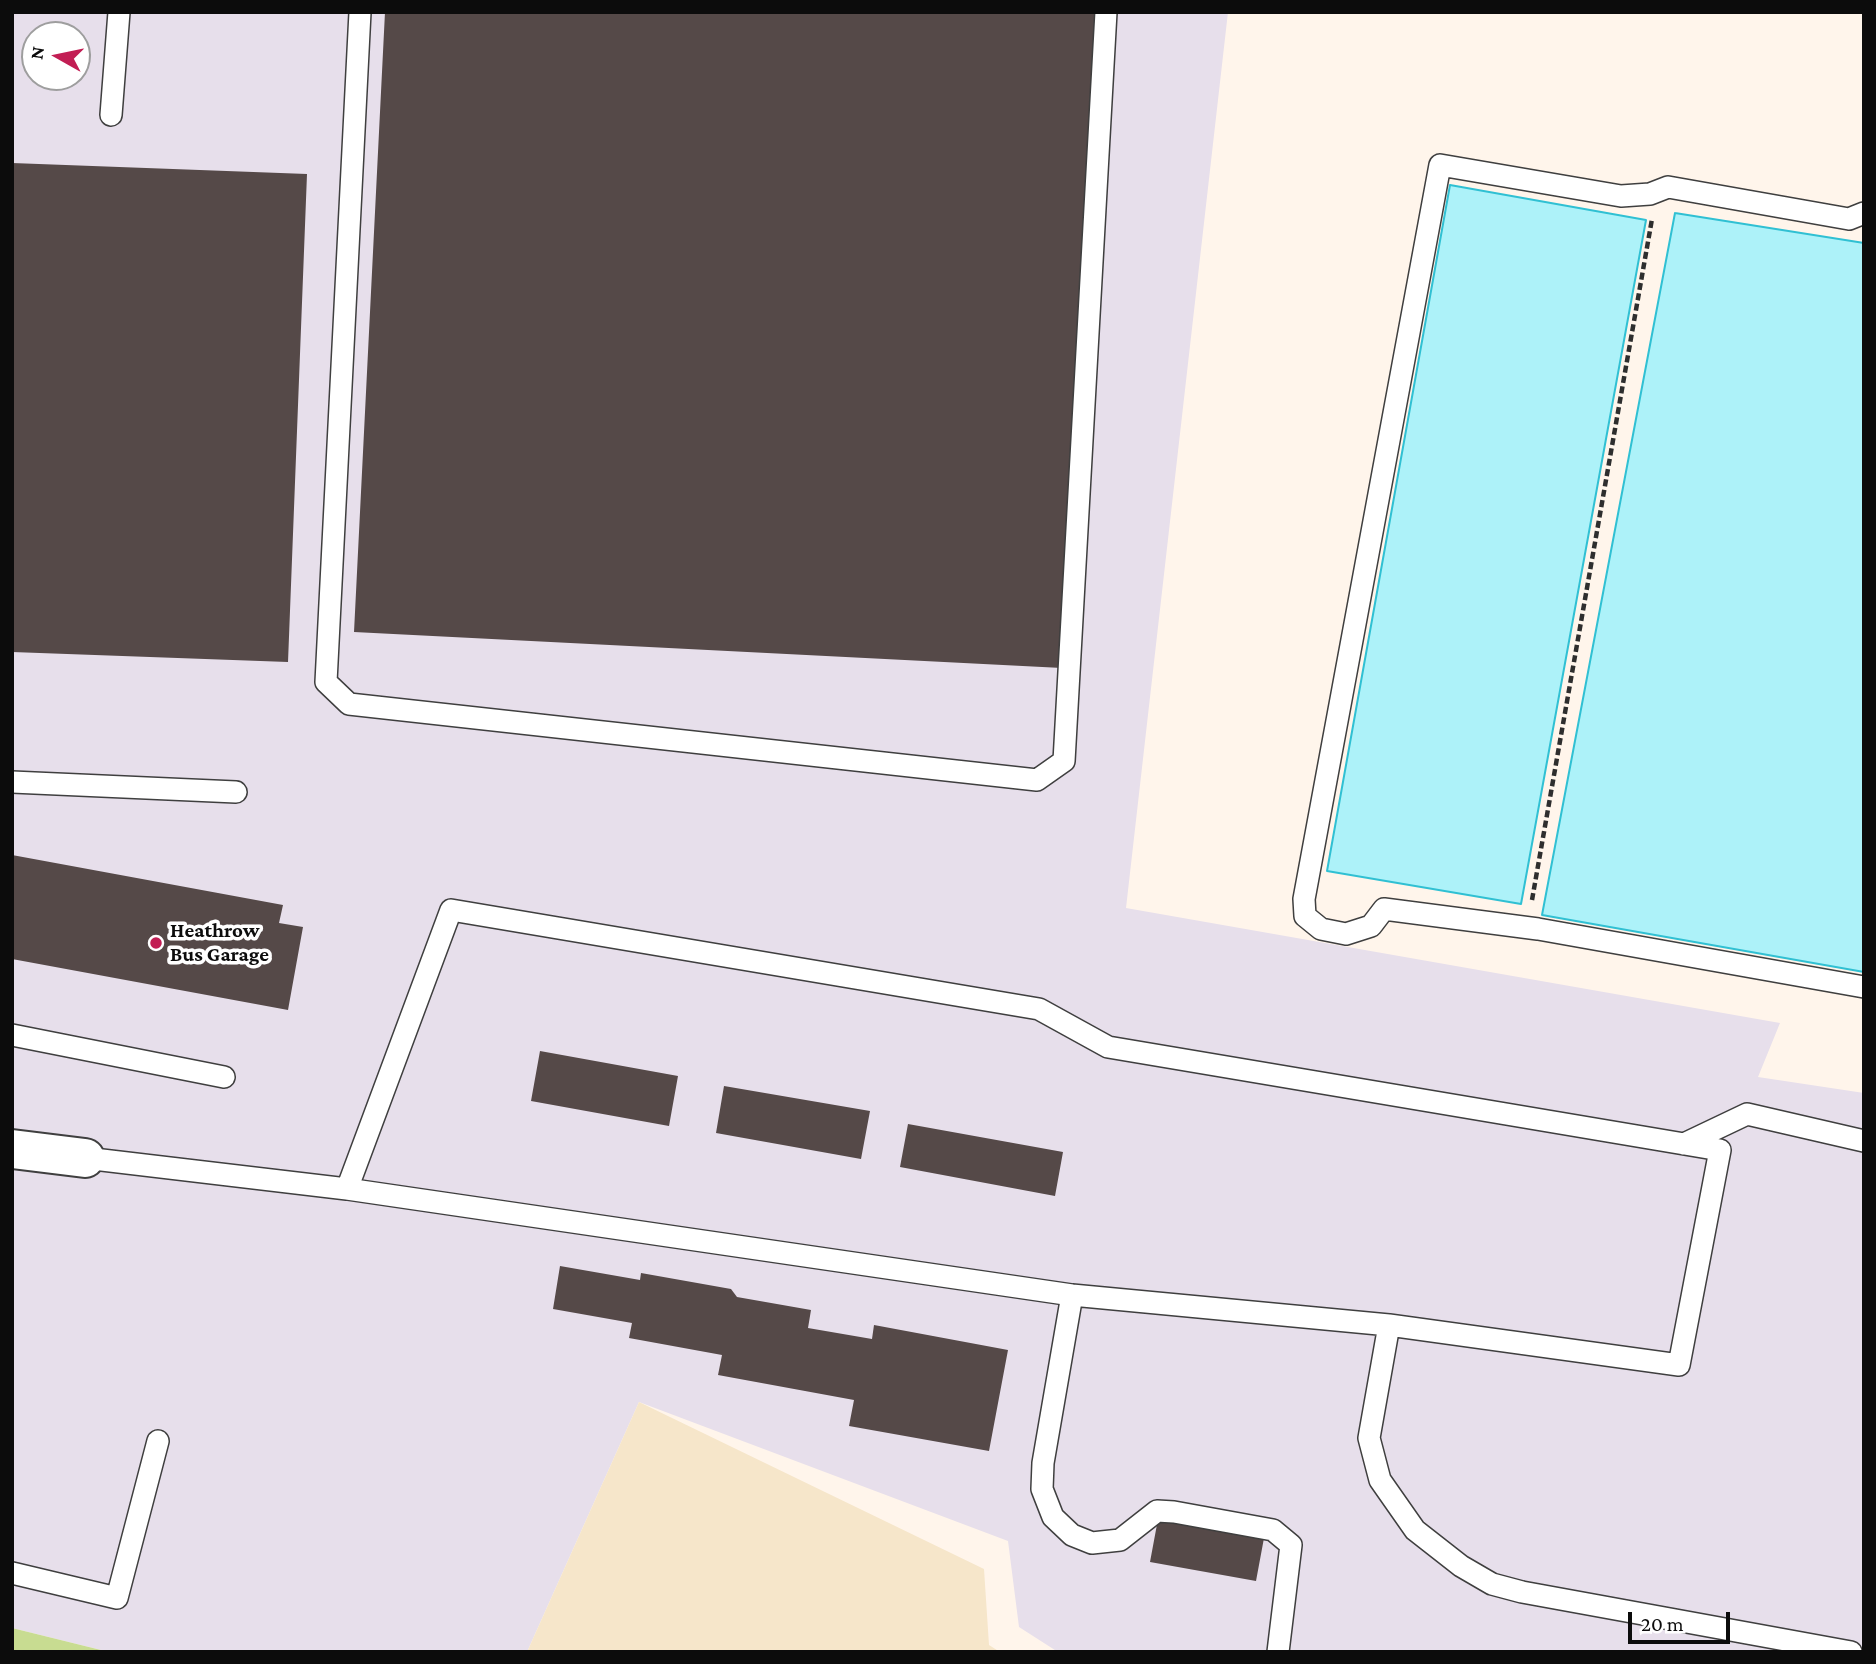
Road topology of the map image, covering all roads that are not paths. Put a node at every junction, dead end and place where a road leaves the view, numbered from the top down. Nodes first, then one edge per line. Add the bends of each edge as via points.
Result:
1 (118, 12) edge
2 (360, 12) edge
3 (1106, 12) edge
4 (111, 115) dead end
5 (1864, 213) edge
6 (12, 782) edge
7 (236, 792) dead end
8 (1864, 987) edge
9 (12, 1035) edge
10 (224, 1077) dead end
11 (1864, 1141) edge
12 (1684, 1144) junction
13 (12, 1149) edge
14 (85, 1158) joint
15 (347, 1189) junction
16 (1072, 1295) junction
17 (1389, 1325) junction
18 (158, 1441) dead end
19 (12, 1573) edge
20 (1771, 1645) edge
21 (1278, 1652) edge
22 (1851, 1652) edge

1 - 4 lane
2 - 3 lane via 326,682 349,704 1037,780 1064,761
5 - 8 lane via 1849,219 1668,187 1621,197 1440,165 1304,899 1305,916 1321,929 1346,934 1371,926 1384,909 1527,928
6 - 7 lane
9 - 10 lane
11 - 12 lane via 1747,1114
12 - 15 lane via 1108,1047 1039,1009 451,910
12 - 17 lane via 1720,1150 1679,1365
13 - 14 street
14 - 15 lane
15 - 16 lane
16 - 17 lane
16 - 21 lane via 1043,1463 1042,1489 1053,1517 1072,1535 1093,1543 1119,1540 1157,1511 1273,1530 1291,1545
17 - 20 lane via 1369,1438 1380,1480 1415,1530 1492,1584
18 - 19 lane via 117,1598
20 - 22 lane

